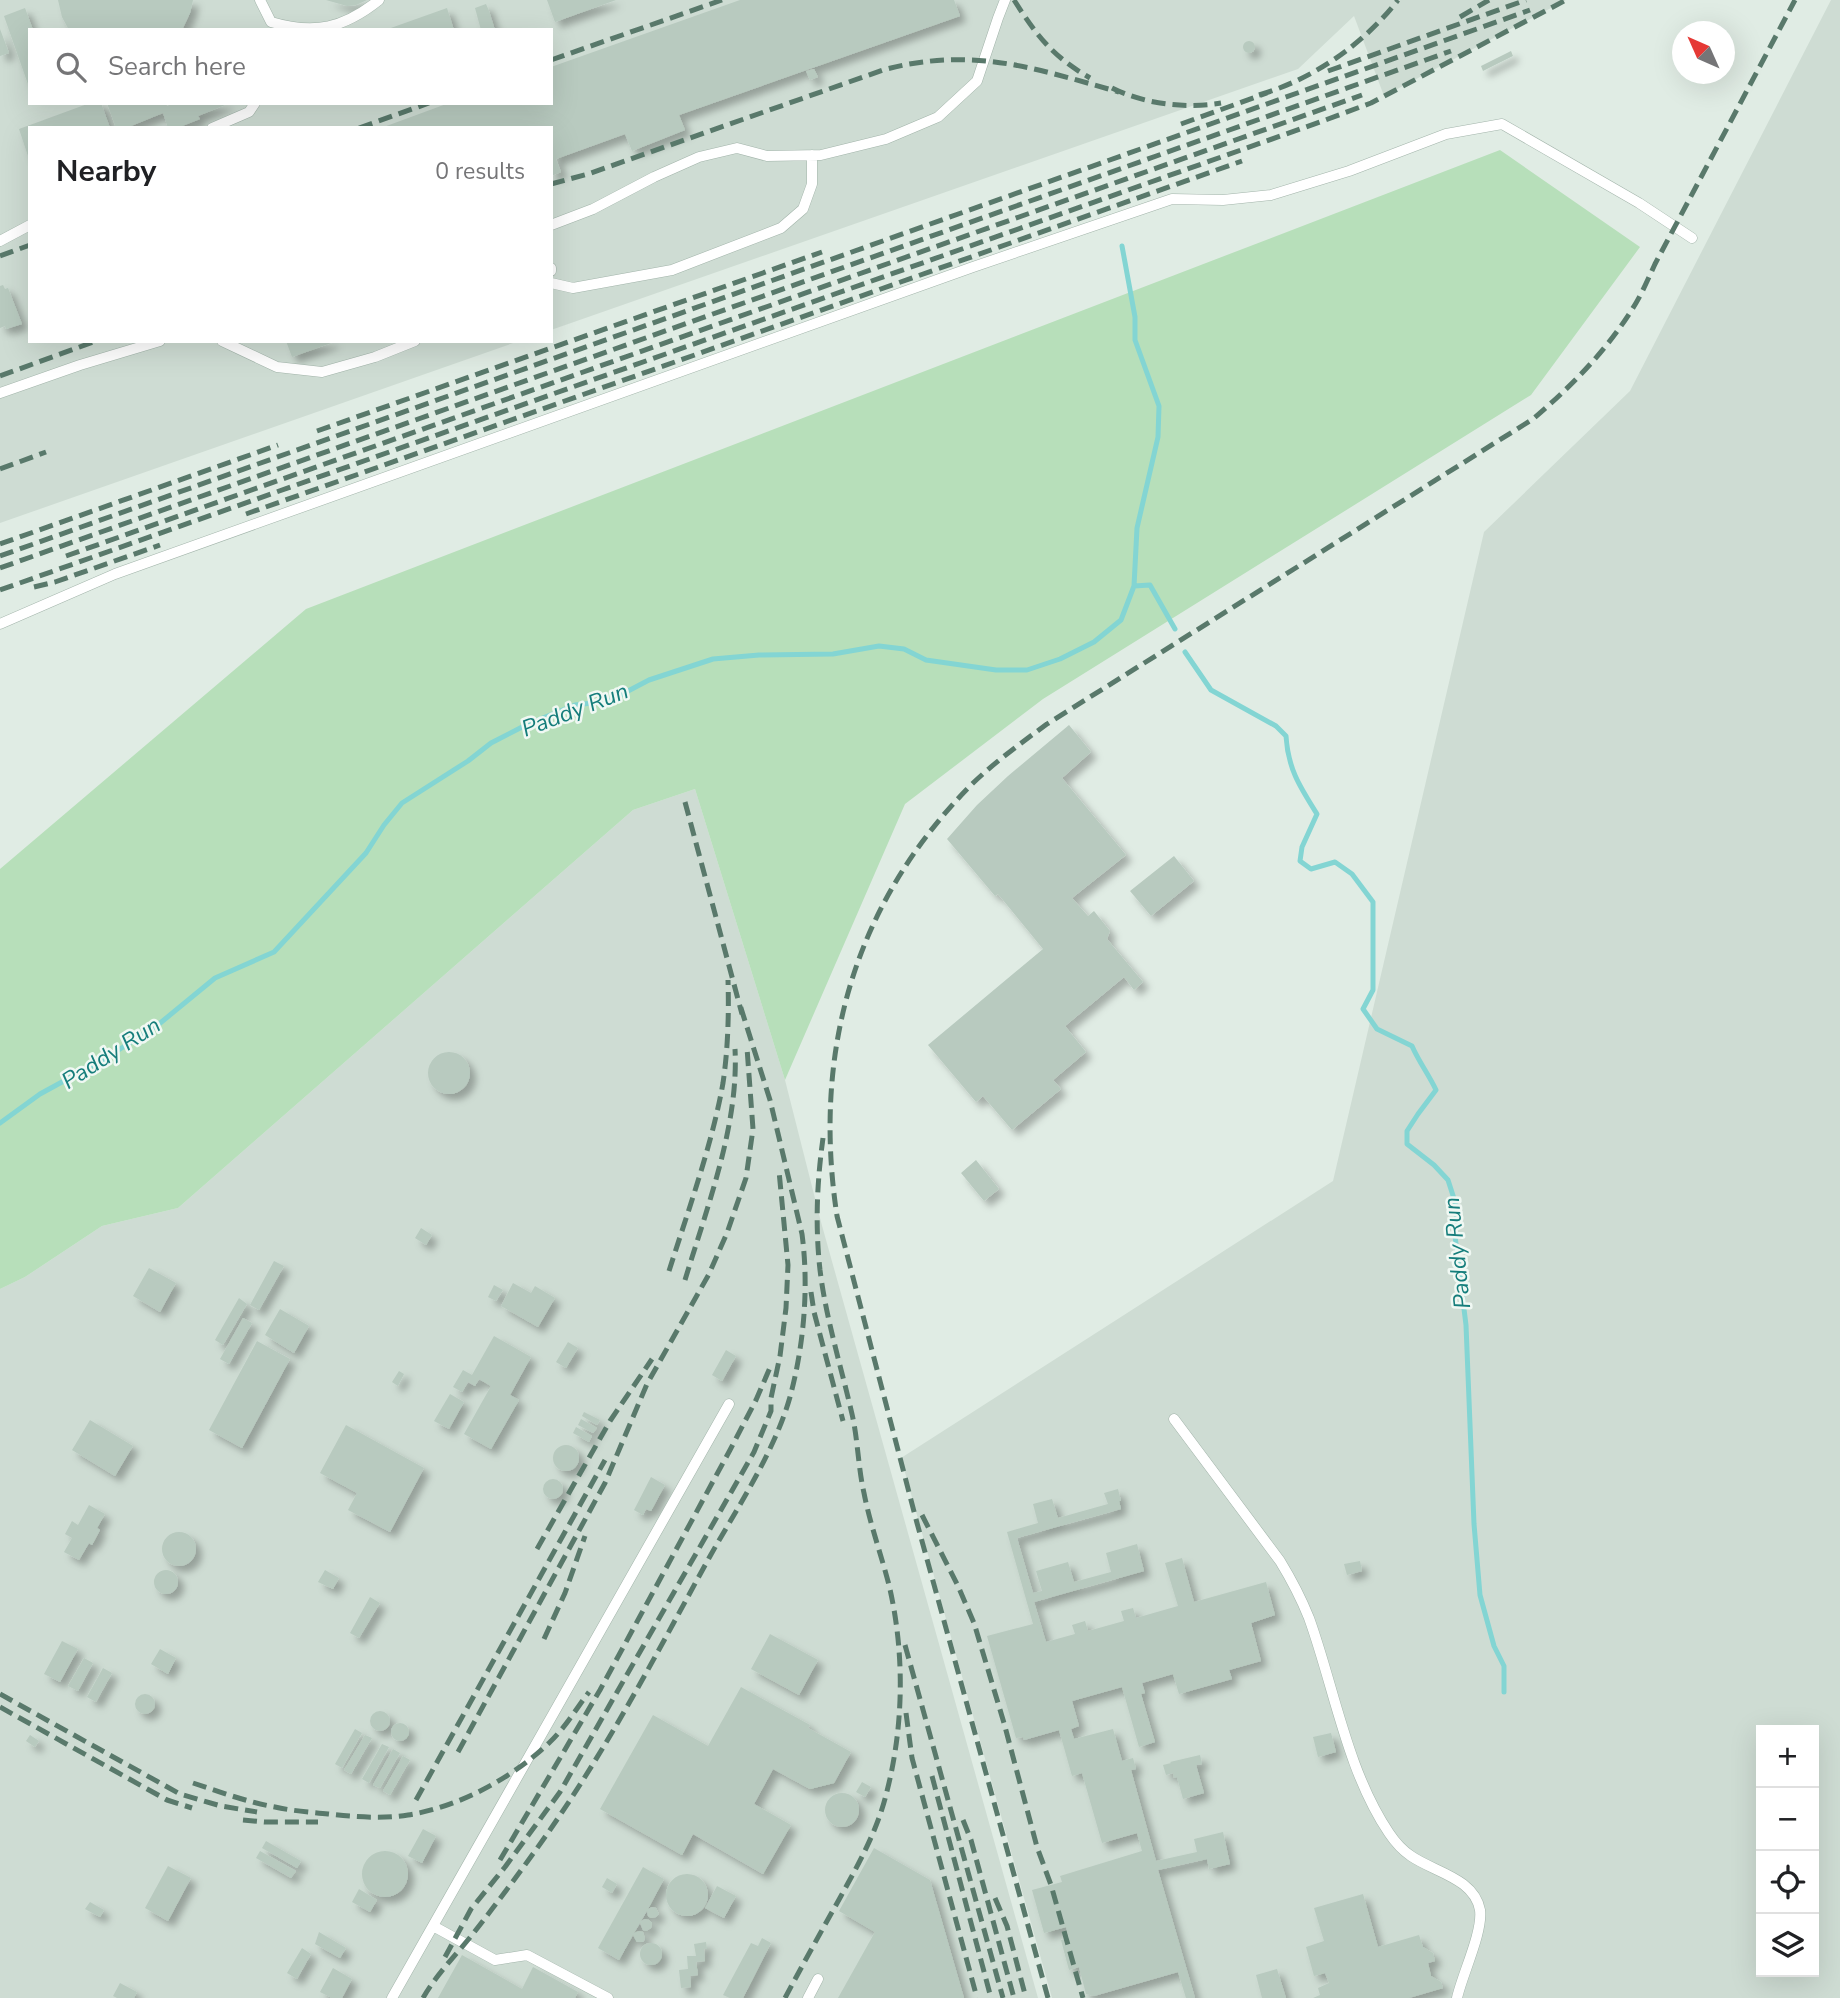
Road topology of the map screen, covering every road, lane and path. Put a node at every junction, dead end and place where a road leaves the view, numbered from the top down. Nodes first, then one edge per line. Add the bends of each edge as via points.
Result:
1 (260, 0) edge
2 (379, 0) edge
3 (1005, 0) edge
4 (289, 28) edge
5 (326, 28) edge
6 (254, 105) edge
7 (217, 126) edge
8 (812, 155) junction
9 (553, 224) edge
10 (28, 226) edge
11 (1692, 238) dead end
12 (0, 241) edge
13 (553, 283) edge
14 (153, 343) edge
15 (226, 343) edge
16 (410, 343) edge
17 (0, 393) edge
18 (0, 624) edge
19 (729, 1404) dead end
20 (1174, 1419) dead end
21 (433, 1926) junction
22 (818, 1979) dead end
23 (392, 1998) edge
24 (608, 1998) edge
25 (808, 1998) edge
26 (1457, 1998) edge

1 - 4 lane via 271,22
2 - 5 lane via 360,15
3 - 8 lane via 977,81 938,117 886,139
6 - 7 lane via 249,112
8 - 9 lane via 767,156 737,148 699,157
8 - 13 lane via 812,184 803,209 781,228 672,270 573,288
10 - 12 lane
11 - 18 lane via 1502,124 1447,134 1271,195 1172,199 114,574
14 - 17 lane
15 - 16 lane via 277,367 321,372
19 - 21 lane
20 - 26 lane via 1290,1578 1309,1619 1344,1732 1384,1825 1405,1852 1462,1883 1474,1895 1480,1910 1479,1926
21 - 23 lane
21 - 24 lane via 495,1960 527,1955
22 - 25 lane

